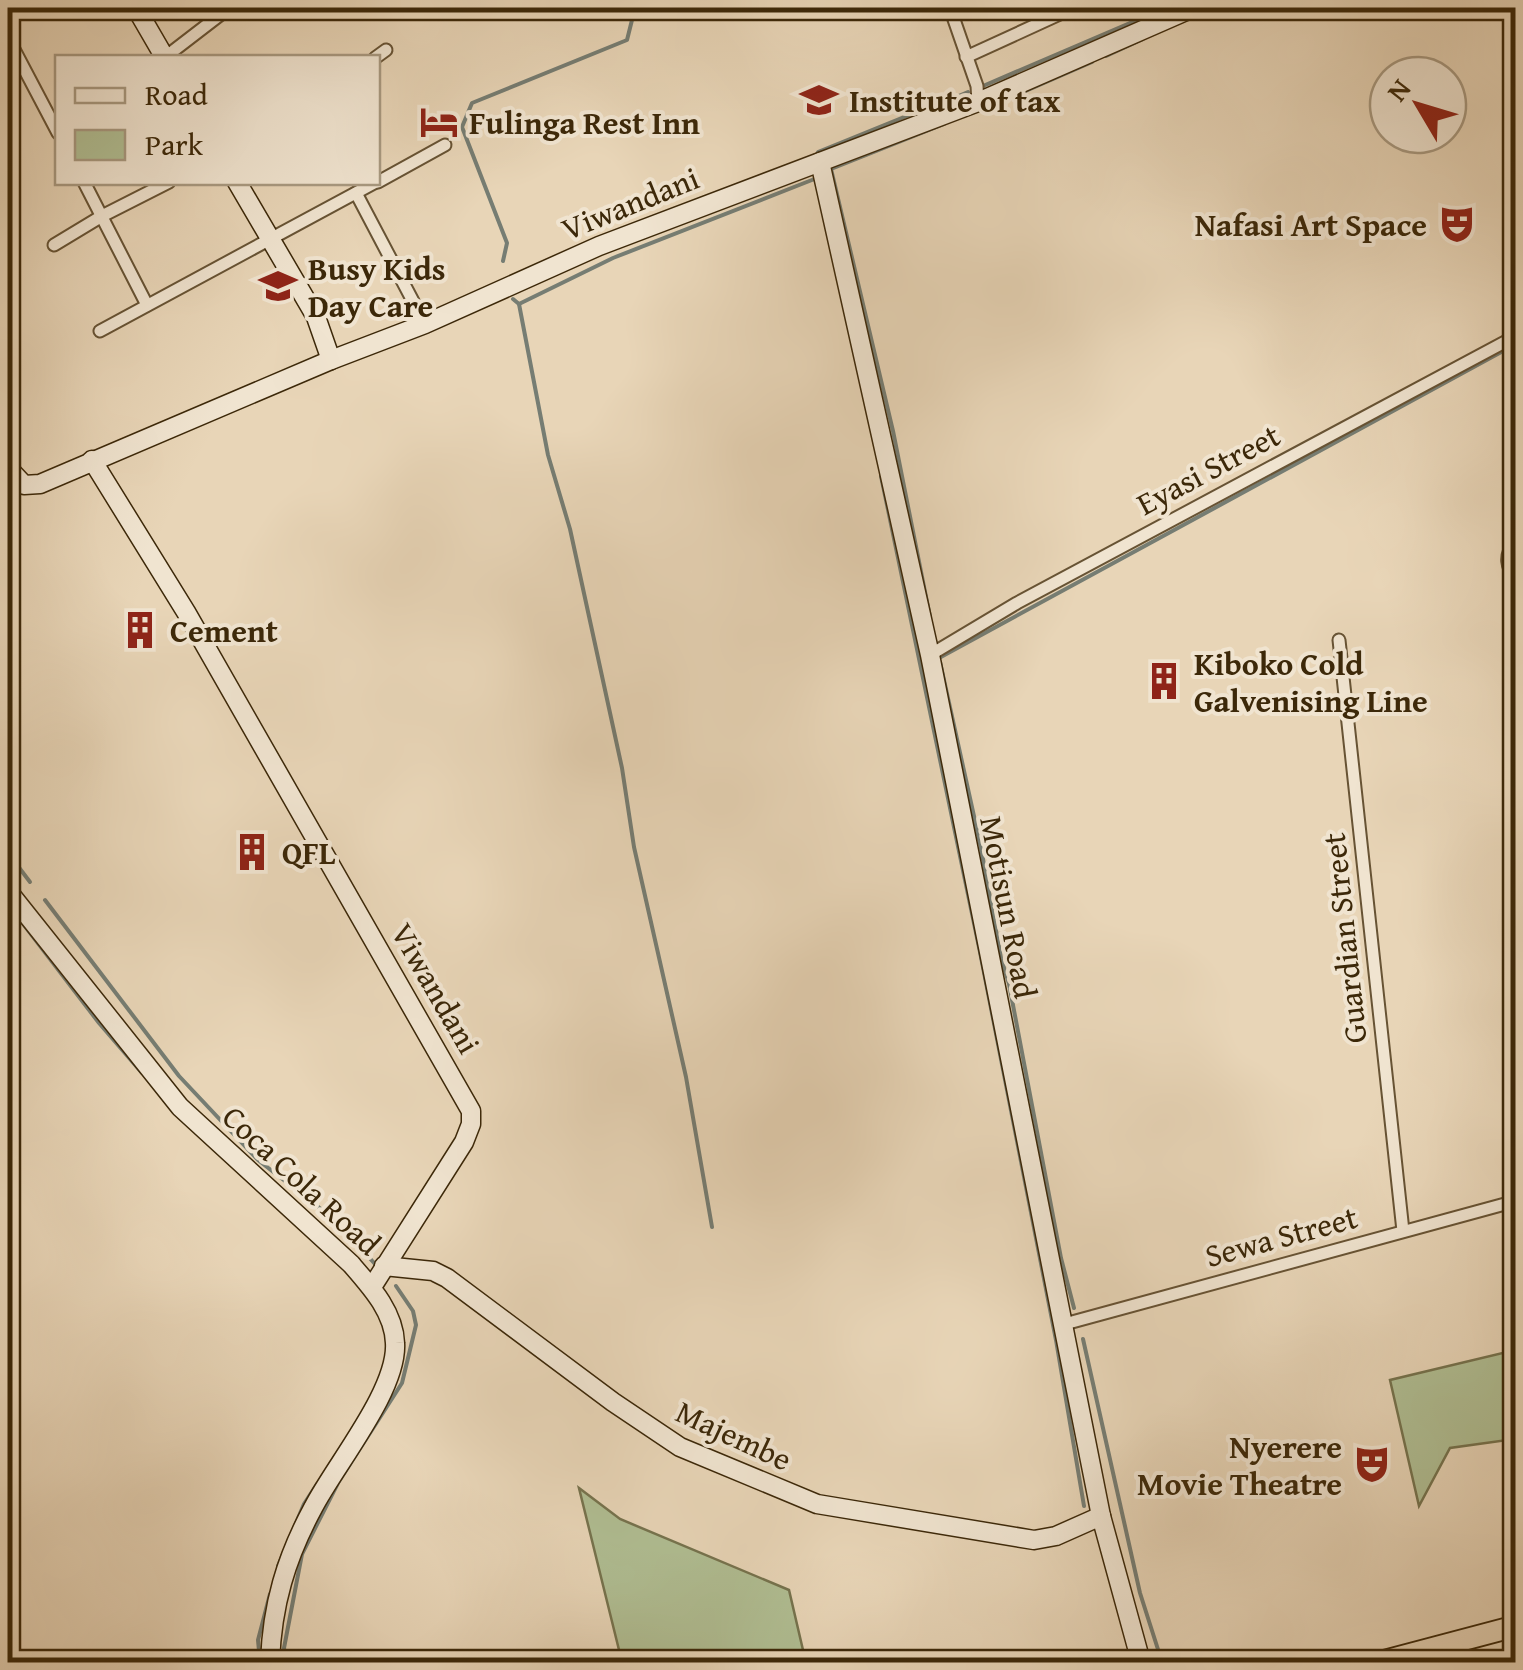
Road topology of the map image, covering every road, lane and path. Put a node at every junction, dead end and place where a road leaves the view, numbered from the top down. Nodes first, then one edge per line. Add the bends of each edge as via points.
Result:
1 (19, 8) edge
2 (136, 8) edge
3 (229, 8) edge
4 (950, 8) edge
5 (1073, 8) edge
6 (1192, 8) edge
7 (8, 14) edge
8 (8, 38) edge
9 (164, 55) edge
10 (168, 55) edge
11 (966, 56) junction
12 (978, 102) junction
13 (54, 118) edge
14 (445, 146) dead end
15 (820, 162) junction
16 (380, 180) edge
17 (86, 185) edge
18 (163, 185) edge
19 (239, 185) edge
20 (371, 185) edge
21 (356, 193) junction
22 (102, 216) junction
23 (270, 242) junction
24 (54, 245) dead end
25 (146, 305) junction
26 (425, 324) junction
27 (100, 332) dead end
28 (1516, 336) edge
29 (331, 360) junction
30 (92, 460) junction
31 (8, 468) edge
32 (1513, 544) edge
33 (1516, 582) edge
34 (1339, 640) dead end
35 (930, 655) junction
36 (8, 891) edge
37 (1516, 1202) edge
38 (1403, 1231) junction
39 (384, 1266) junction
40 (372, 1287) junction
41 (1061, 1324) junction
42 (1101, 1516) junction
43 (1516, 1626) edge
44 (270, 1662) edge
45 (1141, 1662) edge
46 (1380, 1662) edge

1 - 7 street
2 - 9 street
3 - 10 street
4 - 11 street
5 - 11 street
6 - 12 street, Viwandani
8 - 13 street
11 - 12 street
12 - 15 street, Viwandani
14 - 16 street
15 - 26 street, Viwandani via 599,246
15 - 35 street, Motisun Road
17 - 22 street
18 - 22 street
19 - 23 street
20 - 21 street
21 - 23 street
21 - 26 street
22 - 24 street
22 - 25 street
23 - 25 street
23 - 29 street via 316,316
25 - 27 street
26 - 29 street, Viwandani
28 - 35 street, Eyasi Street
29 - 30 street, Viwandani
30 - 31 street, Viwandani via 40,484 24,484
30 - 39 street, Viwandani via 471,1111 464,1142
32 - 33 street via 1507,566
34 - 38 street, Guardian Street
35 - 41 street, Motisun Road
36 - 40 street, Coca Cola Road via 180,1108
37 - 38 street, Sewa Street
38 - 41 street, Sewa Street
39 - 40 street, Viwandani
39 - 42 street, Majembe via 447,1278 680,1447 817,1504 1034,1540
40 - 44 street, Coca Cola Road via 393,1328 392,1370 290,1553
41 - 42 street, Motisun Road
42 - 45 street, Motisun Road
43 - 46 highway

